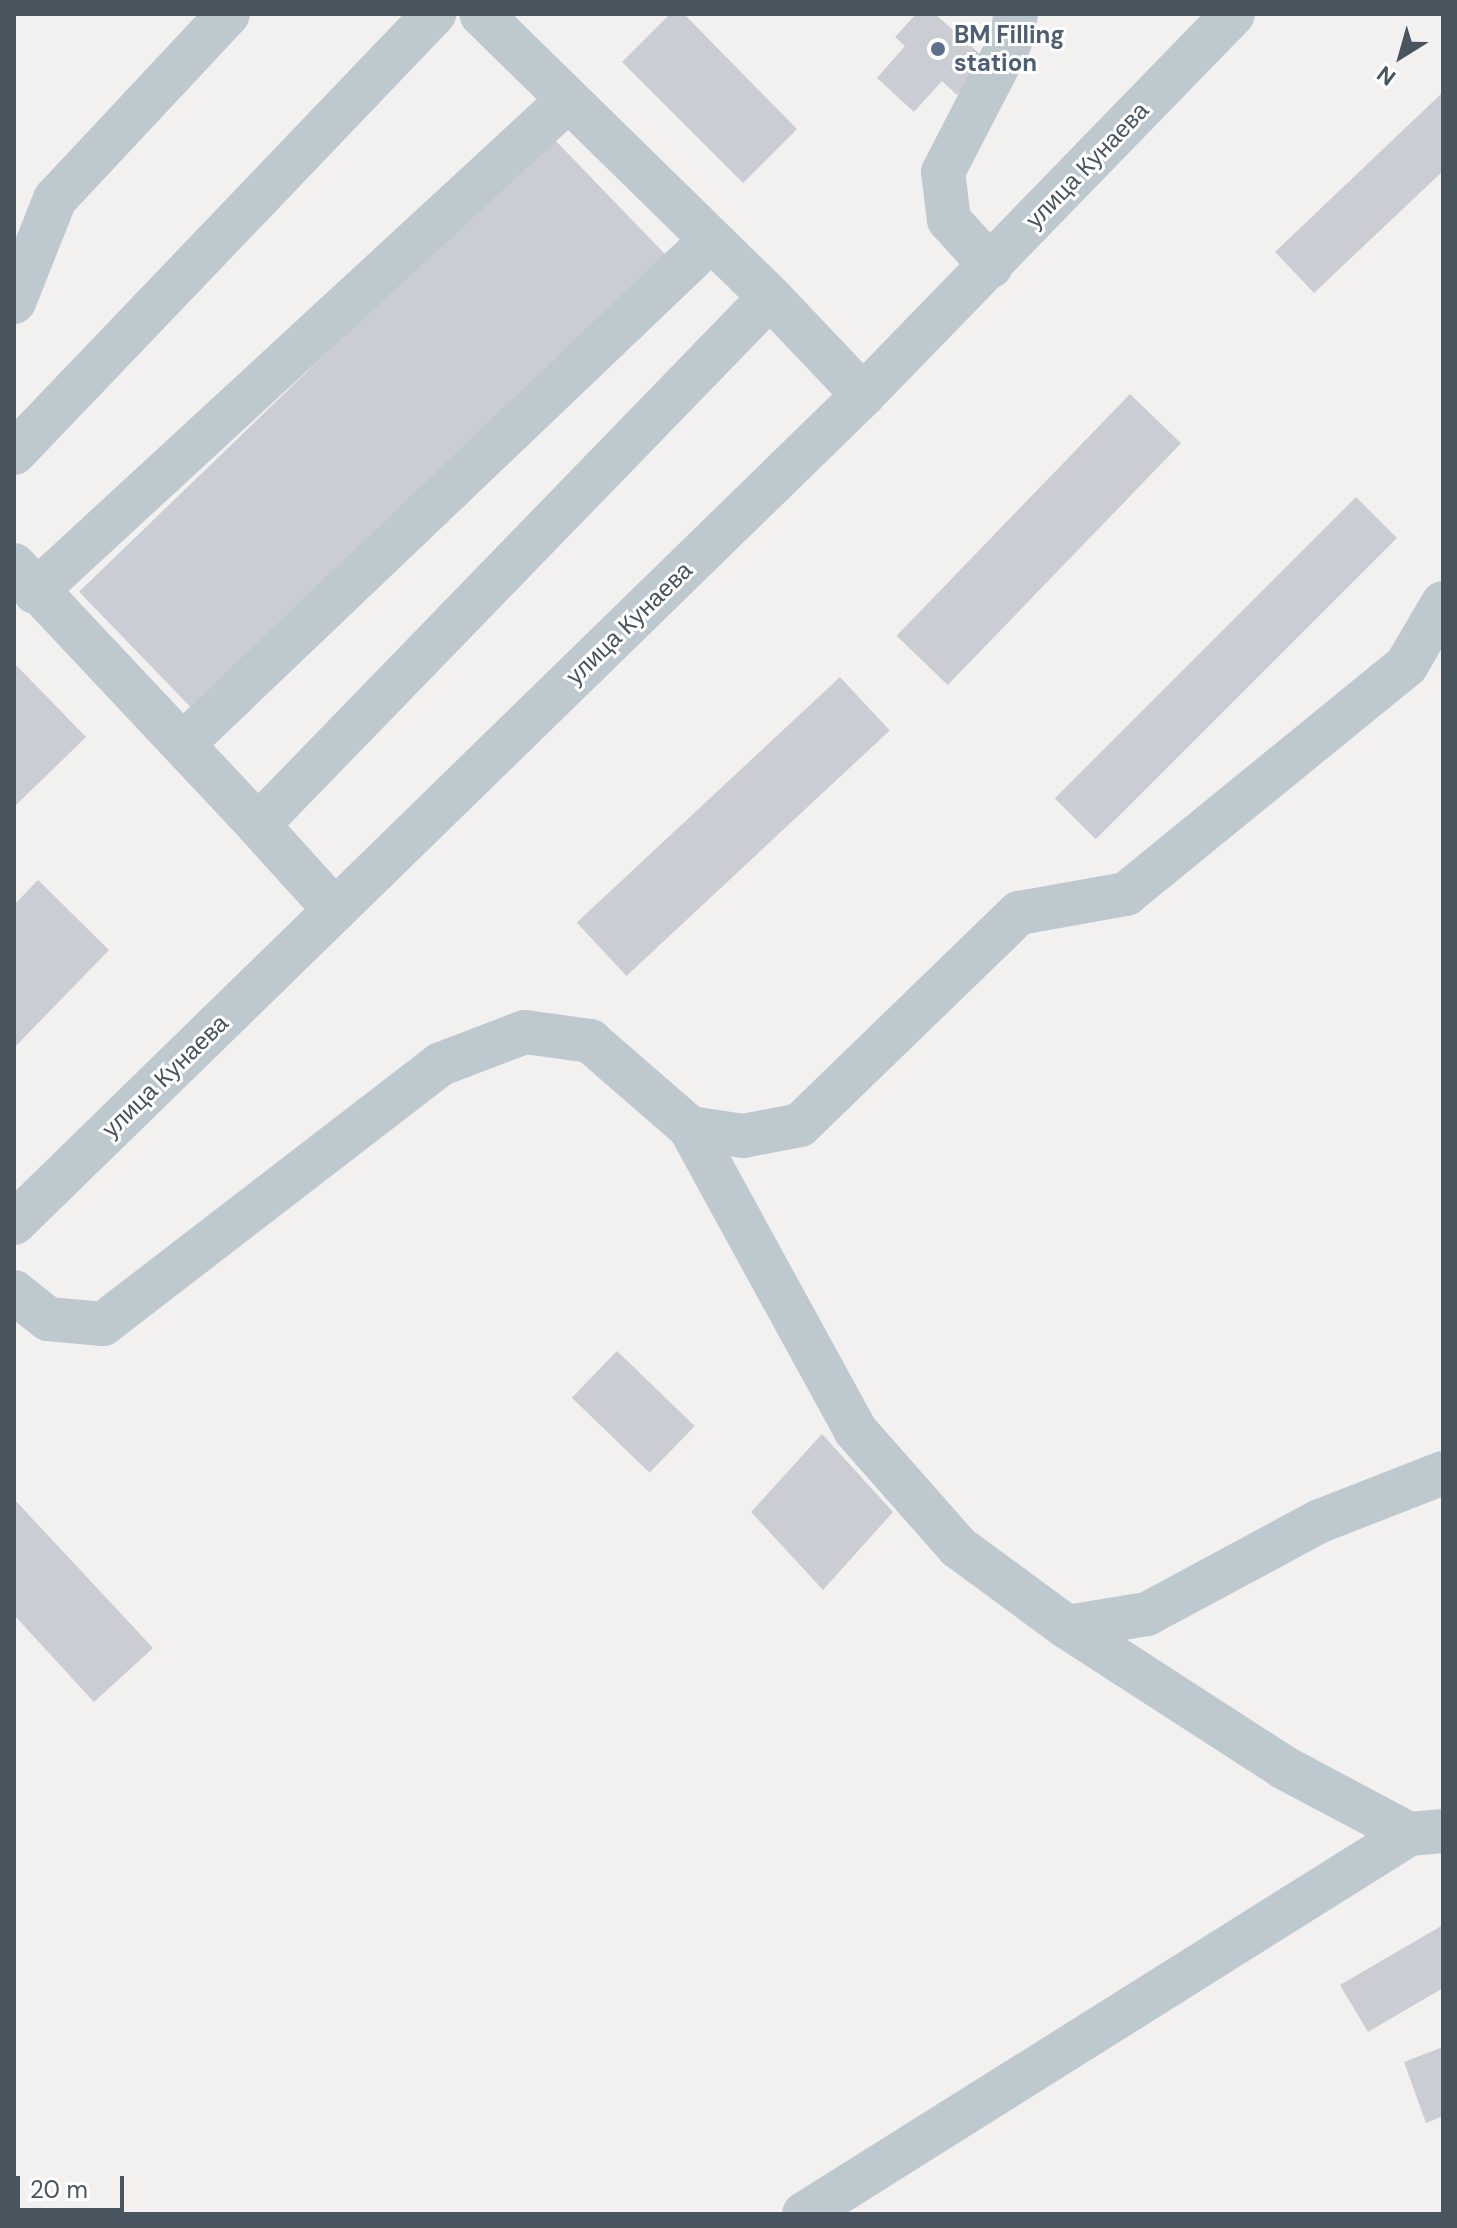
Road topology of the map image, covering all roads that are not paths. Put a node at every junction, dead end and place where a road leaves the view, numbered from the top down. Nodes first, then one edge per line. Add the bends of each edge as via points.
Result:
1 (228, 14) edge
2 (434, 14) edge
3 (481, 14) edge
4 (1016, 14) edge
5 (1216, 19) edge
6 (567, 101) junction
7 (708, 243) junction
8 (991, 266) junction
9 (770, 297) junction
10 (14, 302) edge
11 (863, 395) junction
12 (14, 453) edge
13 (25, 579) edge
14 (1443, 603) edge
15 (184, 743) junction
16 (258, 825) junction
17 (335, 910) junction
18 (690, 1128) junction
19 (14, 1223) edge
20 (14, 1292) edge
21 (1443, 1473) edge
22 (1067, 1627) junction
23 (1426, 1833) edge
24 (804, 2214) edge

1 - 10 street via 55,199
2 - 12 street
3 - 6 street
4 - 8 street via 1010,42 943,172 949,220
5 - 8 street, улица Кунаева
6 - 7 street
6 - 13 street
7 - 9 street
7 - 15 street
8 - 11 street, улица Кунаева
9 - 11 street
9 - 16 street
11 - 17 street, улица Кунаева
13 - 15 street
14 - 18 street via 1406,666 1126,894 1019,913 800,1125 743,1136
15 - 16 street
16 - 17 street
17 - 19 street, улица Кунаева
18 - 20 street via 590,1041 525,1032 441,1064 103,1324 48,1319
18 - 22 street via 855,1430 958,1547
21 - 22 street via 1320,1521 1147,1614
22 - 23 street via 1283,1767
23 - 24 street

